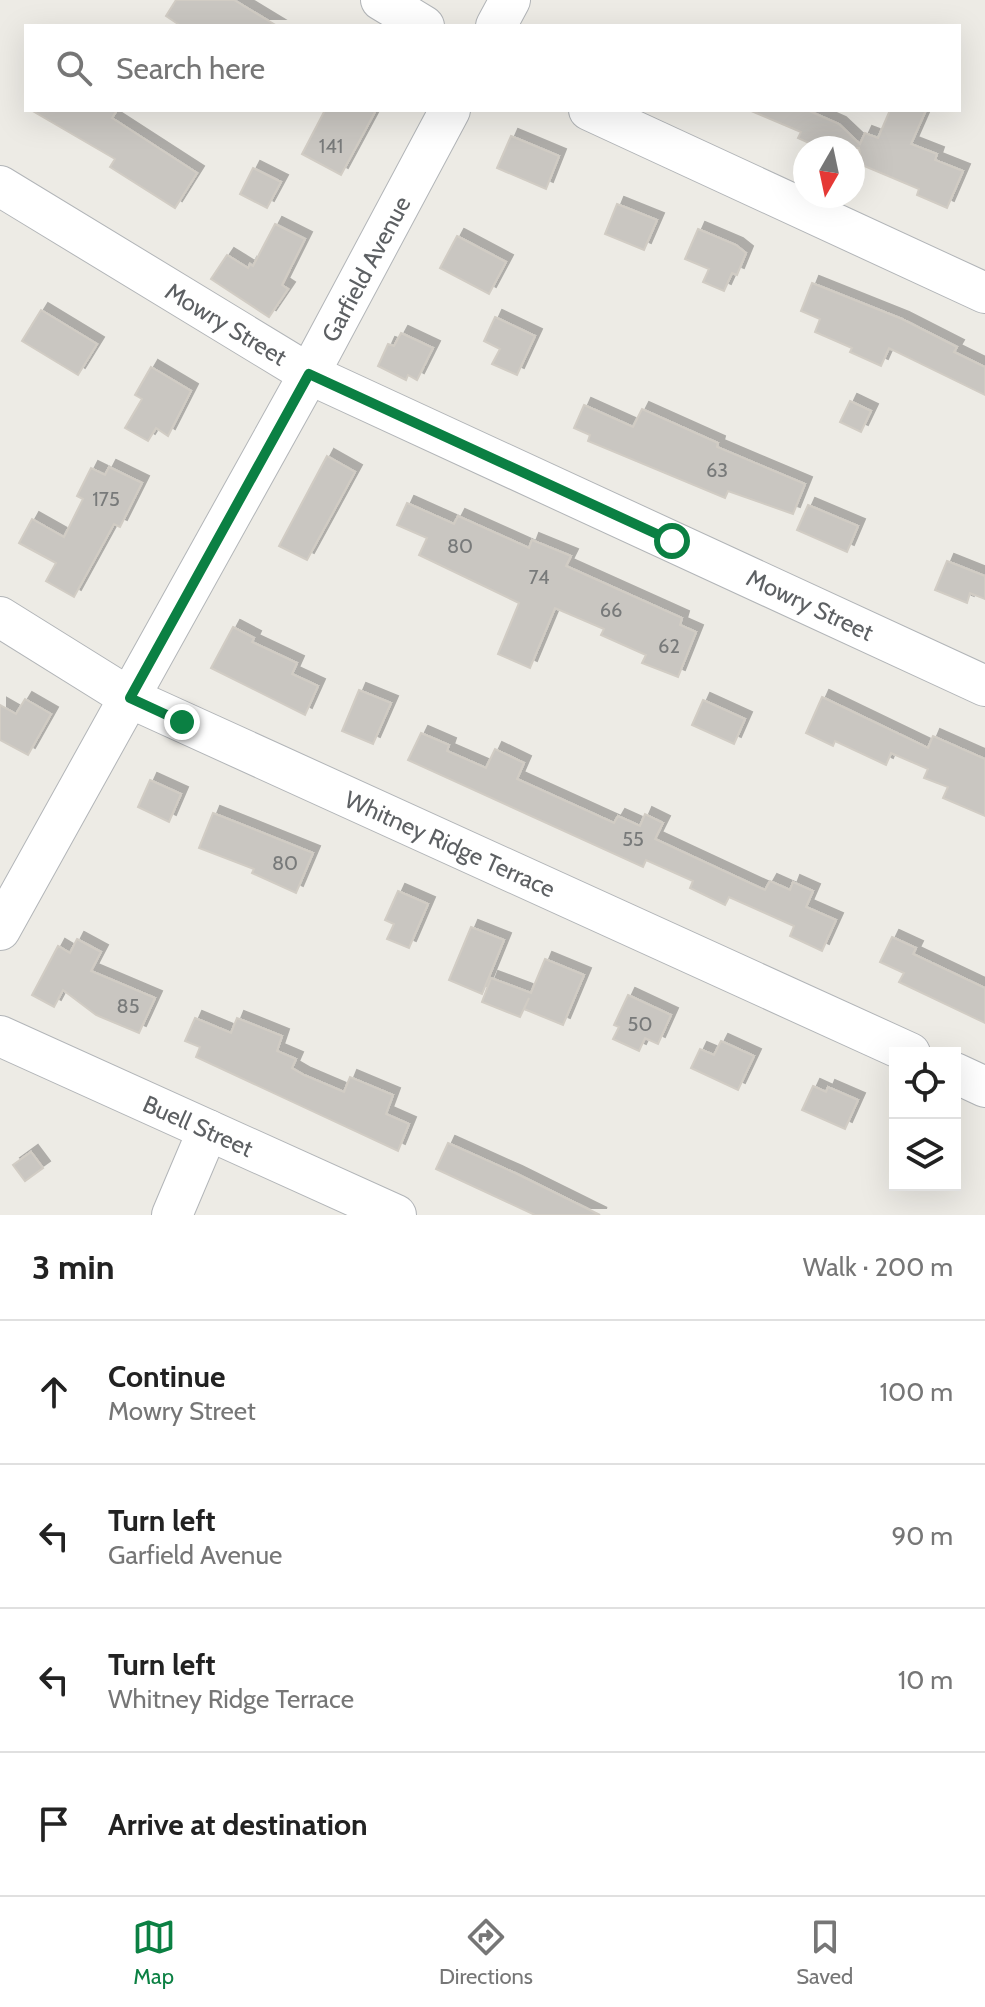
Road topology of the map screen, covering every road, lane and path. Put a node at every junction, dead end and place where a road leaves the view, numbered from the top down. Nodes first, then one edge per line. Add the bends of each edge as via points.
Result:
1 (381, 0) edge
2 (510, 0) edge
3 (421, 24) edge
4 (497, 24) edge
5 (449, 112) edge
6 (593, 112) edge
7 (0, 186) edge
8 (985, 293) edge
9 (309, 374) junction
10 (0, 617) edge
11 (985, 686) edge
12 (130, 698) junction
13 (0, 930) edge
14 (0, 1036) edge
15 (897, 1047) edge
16 (961, 1076) edge
17 (985, 1087) edge
18 (208, 1130) junction
19 (172, 1215) edge
20 (396, 1215) edge

1 - 3 street
2 - 4 street
5 - 9 street, Garfield Avenue
6 - 8 street
7 - 9 street, Mowry Street
9 - 11 street, Mowry Street
9 - 12 street, Garfield Avenue
10 - 12 street, Whitney Ridge Terrace
12 - 13 street, Garfield Avenue
12 - 15 street, Whitney Ridge Terrace
14 - 18 street, Buell Street
16 - 17 street
18 - 19 street
18 - 20 street, Buell Street

